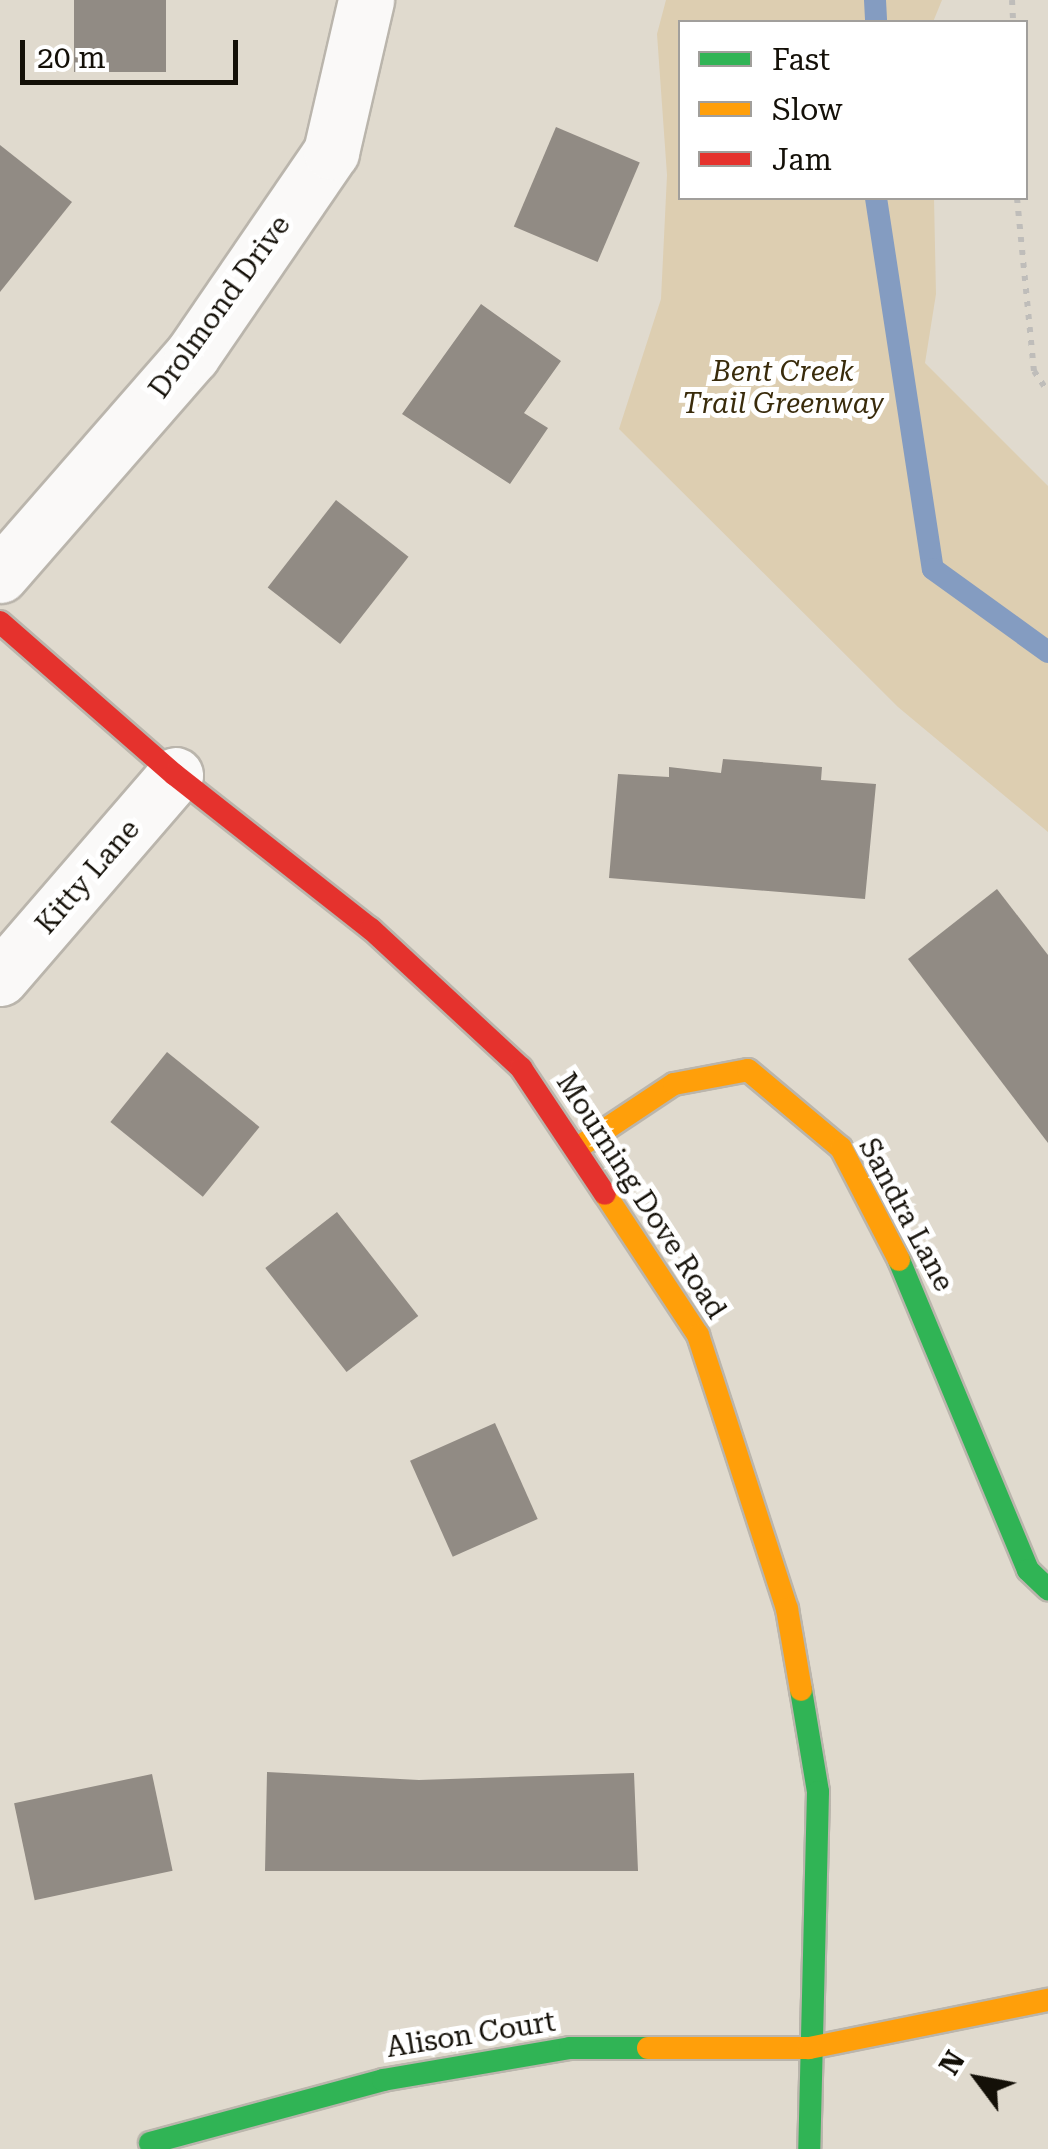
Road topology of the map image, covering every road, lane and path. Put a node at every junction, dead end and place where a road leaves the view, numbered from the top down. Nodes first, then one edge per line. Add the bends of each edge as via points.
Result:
1 (366, 0) edge
2 (1017, 200) edge
3 (1048, 392) edge
4 (0, 575) edge
5 (0, 622) edge
6 (175, 775) junction
7 (0, 978) edge
8 (579, 1147) junction
9 (1048, 1589) edge
10 (1048, 2000) edge
11 (809, 2048) junction
12 (150, 2144) dead end
13 (809, 2149) edge

1 - 4 street, Drolmond Drive via 331,152 192,355
2 - 3 path via 1034,372
5 - 6 street, Mourning Dove Road
6 - 7 street, Kitty Lane
6 - 8 street, Mourning Dove Road via 412,967 521,1068
8 - 9 street, Sandra Lane via 674,1084 748,1070 841,1148 913,1286 1028,1570
8 - 11 street, Mourning Dove Road via 698,1335 787,1609 818,1792
10 - 11 street
11 - 12 street, Alison Court via 570,2048 383,2080
11 - 13 street, Mourning Dove Road

